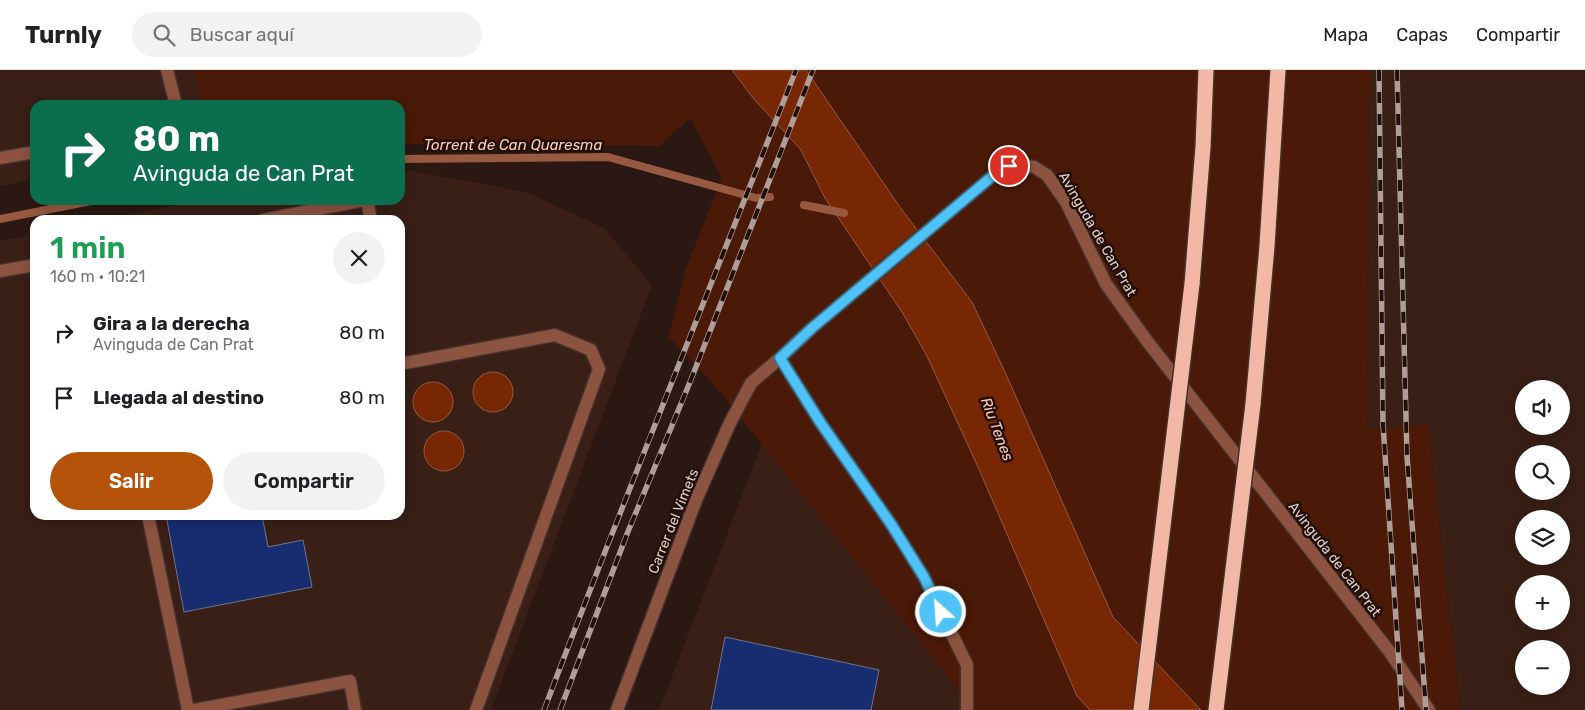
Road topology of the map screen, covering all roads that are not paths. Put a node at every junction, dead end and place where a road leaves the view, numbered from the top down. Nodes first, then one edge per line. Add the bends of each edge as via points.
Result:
1 (167, 70) edge
2 (1206, 70) edge
3 (1278, 70) edge
4 (175, 100) edge
5 (30, 153) edge
6 (0, 158) edge
7 (340, 205) edge
8 (289, 215) edge
9 (30, 266) edge
10 (0, 271) edge
11 (780, 358) junction
12 (405, 363) edge
13 (149, 520) edge
14 (188, 710) edge
15 (194, 710) edge
16 (355, 710) edge
17 (476, 710) edge
18 (617, 710) edge
19 (968, 710) edge
20 (1141, 710) edge
21 (1216, 710) edge
22 (1428, 710) edge

1 - 4 street
2 - 20 highway, bridge via 1204,147 1192,284
3 - 21 highway, bridge via 1253,404
5 - 6 street
7 - 8 street
9 - 10 street
11 - 18 street, Carrer del Vimets via 751,383 729,425 696,500
11 - 19 street via 924,577 967,665
11 - 22 street, Avinguda de Can Prat via 996,173 1009,166 1034,167 1047,175 1066,202 1106,284 1147,342 1389,651
12 - 17 street via 556,335 592,350 599,369
13 - 14 street
15 - 16 street via 350,681

